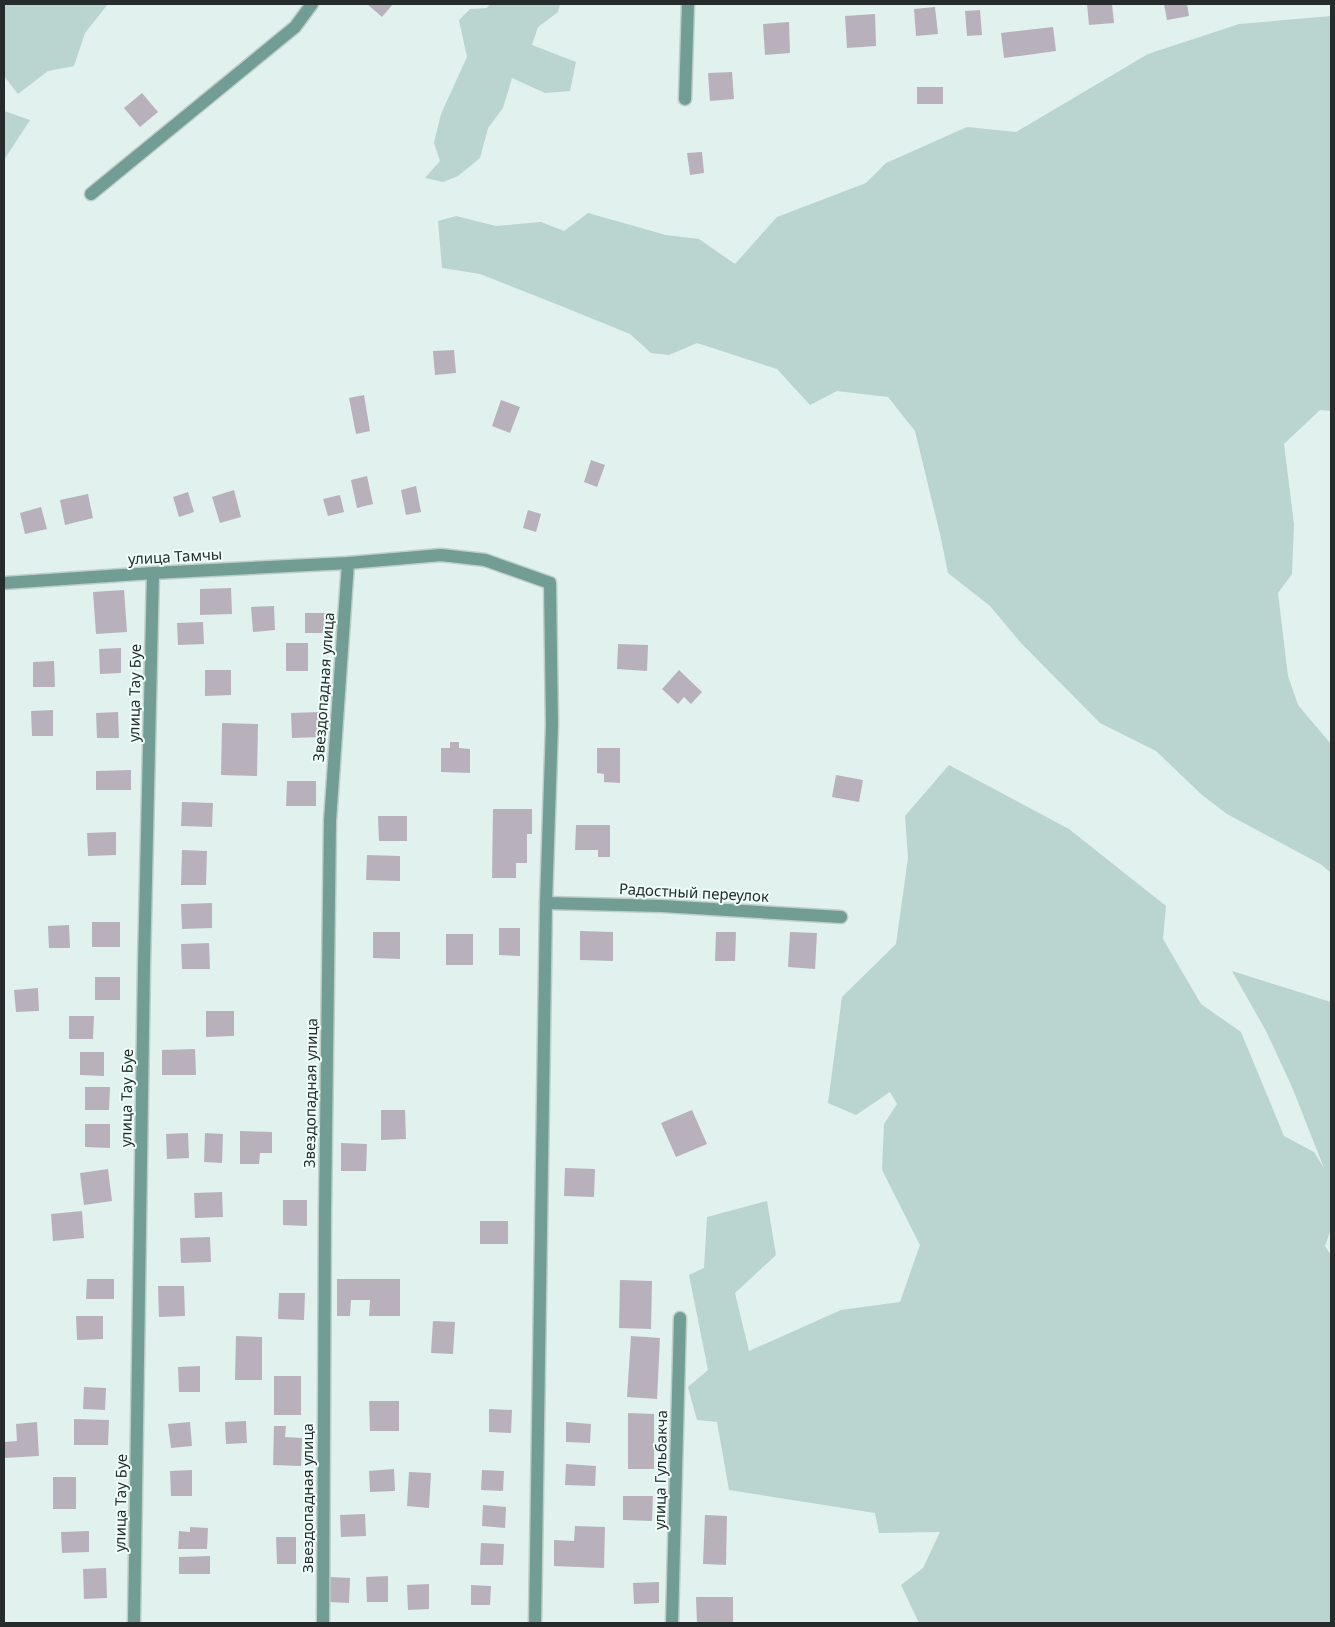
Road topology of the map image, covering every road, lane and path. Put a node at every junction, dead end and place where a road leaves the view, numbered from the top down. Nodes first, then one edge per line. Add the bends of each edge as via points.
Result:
1 (312, 4) edge
2 (688, 4) edge
3 (685, 99) dead end
4 (91, 194) dead end
5 (348, 563) junction
6 (153, 573) junction
7 (4, 583) edge
8 (546, 903) junction
9 (841, 917) dead end
10 (680, 1318) dead end
11 (134, 1623) edge
12 (323, 1623) edge
13 (535, 1623) edge
14 (672, 1623) edge

1 - 4 street via 295,27
2 - 3 street
5 - 6 street, улица Тамчы
5 - 8 street, улица Тамчы via 441,555 485,560 550,583 552,725
5 - 12 street, Звездопадная улица via 330,830
6 - 7 street, улица Тамчы
6 - 11 street, улица Тау Буе
8 - 9 street, Радостный переулок via 662,906
8 - 13 street
10 - 14 street, улица Гульбакча

